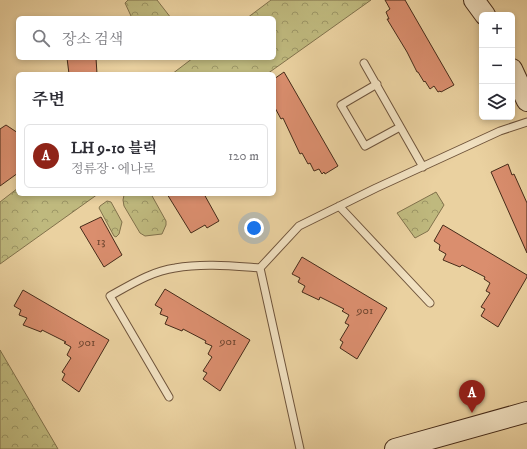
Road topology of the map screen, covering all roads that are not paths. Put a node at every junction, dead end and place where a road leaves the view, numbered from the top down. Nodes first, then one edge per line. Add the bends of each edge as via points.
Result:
1 (474, 0) edge
2 (483, 12) edge
3 (364, 63) dead end
4 (515, 75) edge
5 (376, 84) junction
6 (527, 101) edge
7 (527, 122) edge
8 (400, 127) junction
9 (423, 167) junction
10 (339, 206) junction
11 (260, 268) junction
12 (430, 303) dead end
13 (168, 397) dead end
14 (527, 412) edge
15 (300, 449) edge
16 (396, 449) edge

1 - 2 street
3 - 5 lane
4 - 6 street
5 - 8 lane
5 - 8 lane via 341,105 365,146
7 - 9 lane via 500,131
8 - 9 lane
9 - 10 lane
10 - 11 lane via 299,226
10 - 12 lane
11 - 13 lane via 211,264 174,268 142,279 110,296
11 - 15 lane
14 - 16 street

